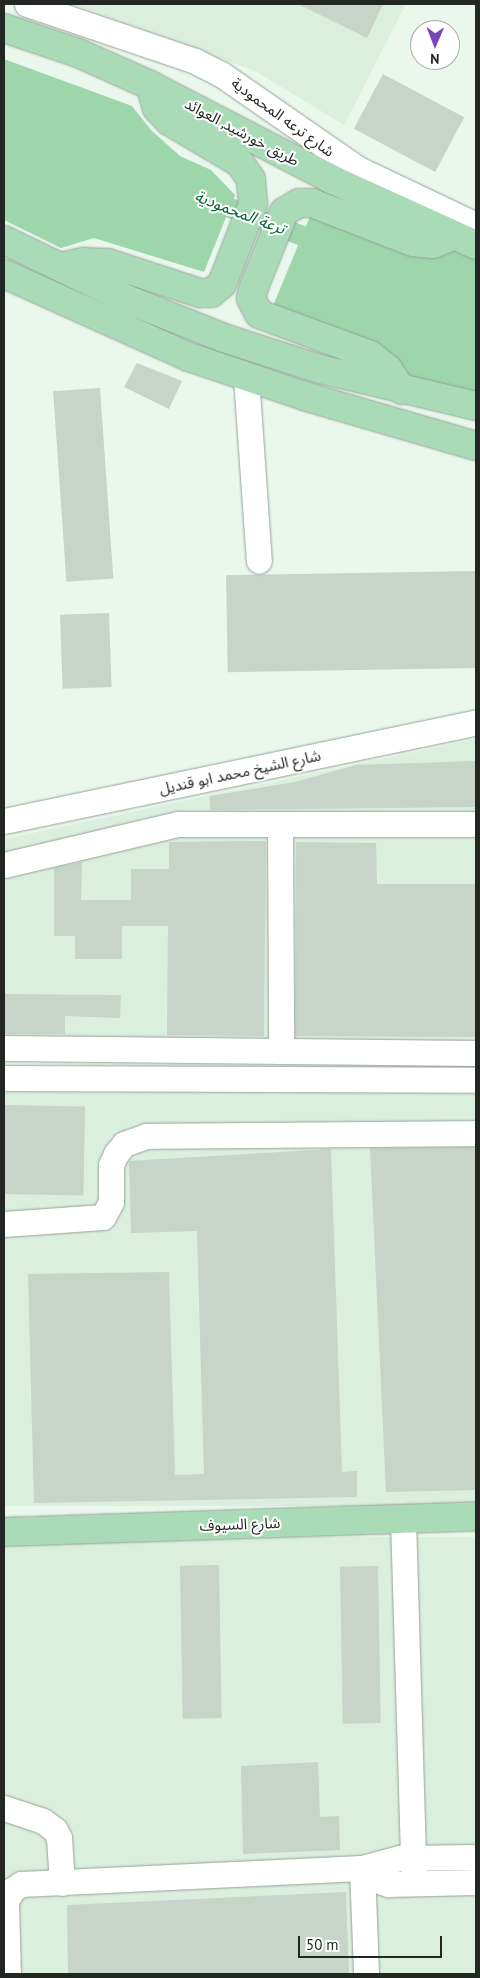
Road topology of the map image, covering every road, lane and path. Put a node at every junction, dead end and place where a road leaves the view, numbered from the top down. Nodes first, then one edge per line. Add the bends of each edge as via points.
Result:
1 (27, 4) edge
2 (4, 28) edge
3 (150, 85) junction
4 (468, 235) edge
5 (4, 240) edge
6 (61, 267) junction
7 (4, 274) edge
8 (246, 377) junction
9 (402, 390) junction
10 (476, 406) edge
11 (476, 446) edge
12 (259, 561) dead end
13 (476, 722) edge
14 (4, 821) edge
15 (280, 824) junction
16 (476, 824) edge
17 (4, 865) edge
18 (4, 1048) edge
19 (281, 1051) junction
20 (476, 1053) edge
21 (4, 1078) edge
22 (476, 1080) edge
23 (476, 1133) edge
24 (4, 1224) edge
25 (476, 1516) edge
26 (403, 1519) junction
27 (4, 1532) edge
28 (4, 1808) edge
29 (476, 1857) edge
30 (413, 1858) junction
31 (362, 1868) junction
32 (476, 1882) edge
33 (62, 1883) junction
34 (414, 1883) junction
35 (8, 1974) edge
36 (366, 1974) edge

1 - 4 street, شارع ترعه المحمودية via 195,61 221,74 358,169
2 - 3 main road, طريق خورشيد, العوائد via 78,53
3 - 4 main road, طريق خورشيد, العوائد via 333,180
3 - 6 main road via 157,108 169,121 246,170 253,187 253,204 222,284 212,293 200,293 108,263 83,262
4 - 9 main road via 433,244 413,242 312,203 299,203 284,212 251,298 259,314 370,356 388,369
5 - 6 main road
6 - 9 main road via 224,338 320,369
7 - 8 main road via 125,331
8 - 11 main road
8 - 12 street
9 - 10 main road
13 - 14 street, شارع الشيخ محمد ابو قنديل
15 - 16 street
15 - 17 street via 178,824
15 - 19 street
18 - 19 street
19 - 20 street
21 - 22 street
23 - 24 street via 146,1136 124,1144 116,1154 111,1165 111,1202 103,1217
25 - 26 main road, شارع السيوف
26 - 27 main road, شارع السيوف
26 - 30 street
28 - 33 street via 43,1821 55,1830 59,1838
29 - 30 street
30 - 31 street
30 - 34 street
31 - 33 street
31 - 34 street via 382,1882
31 - 36 street
32 - 34 street
33 - 35 street via 21,1884 7,1898

